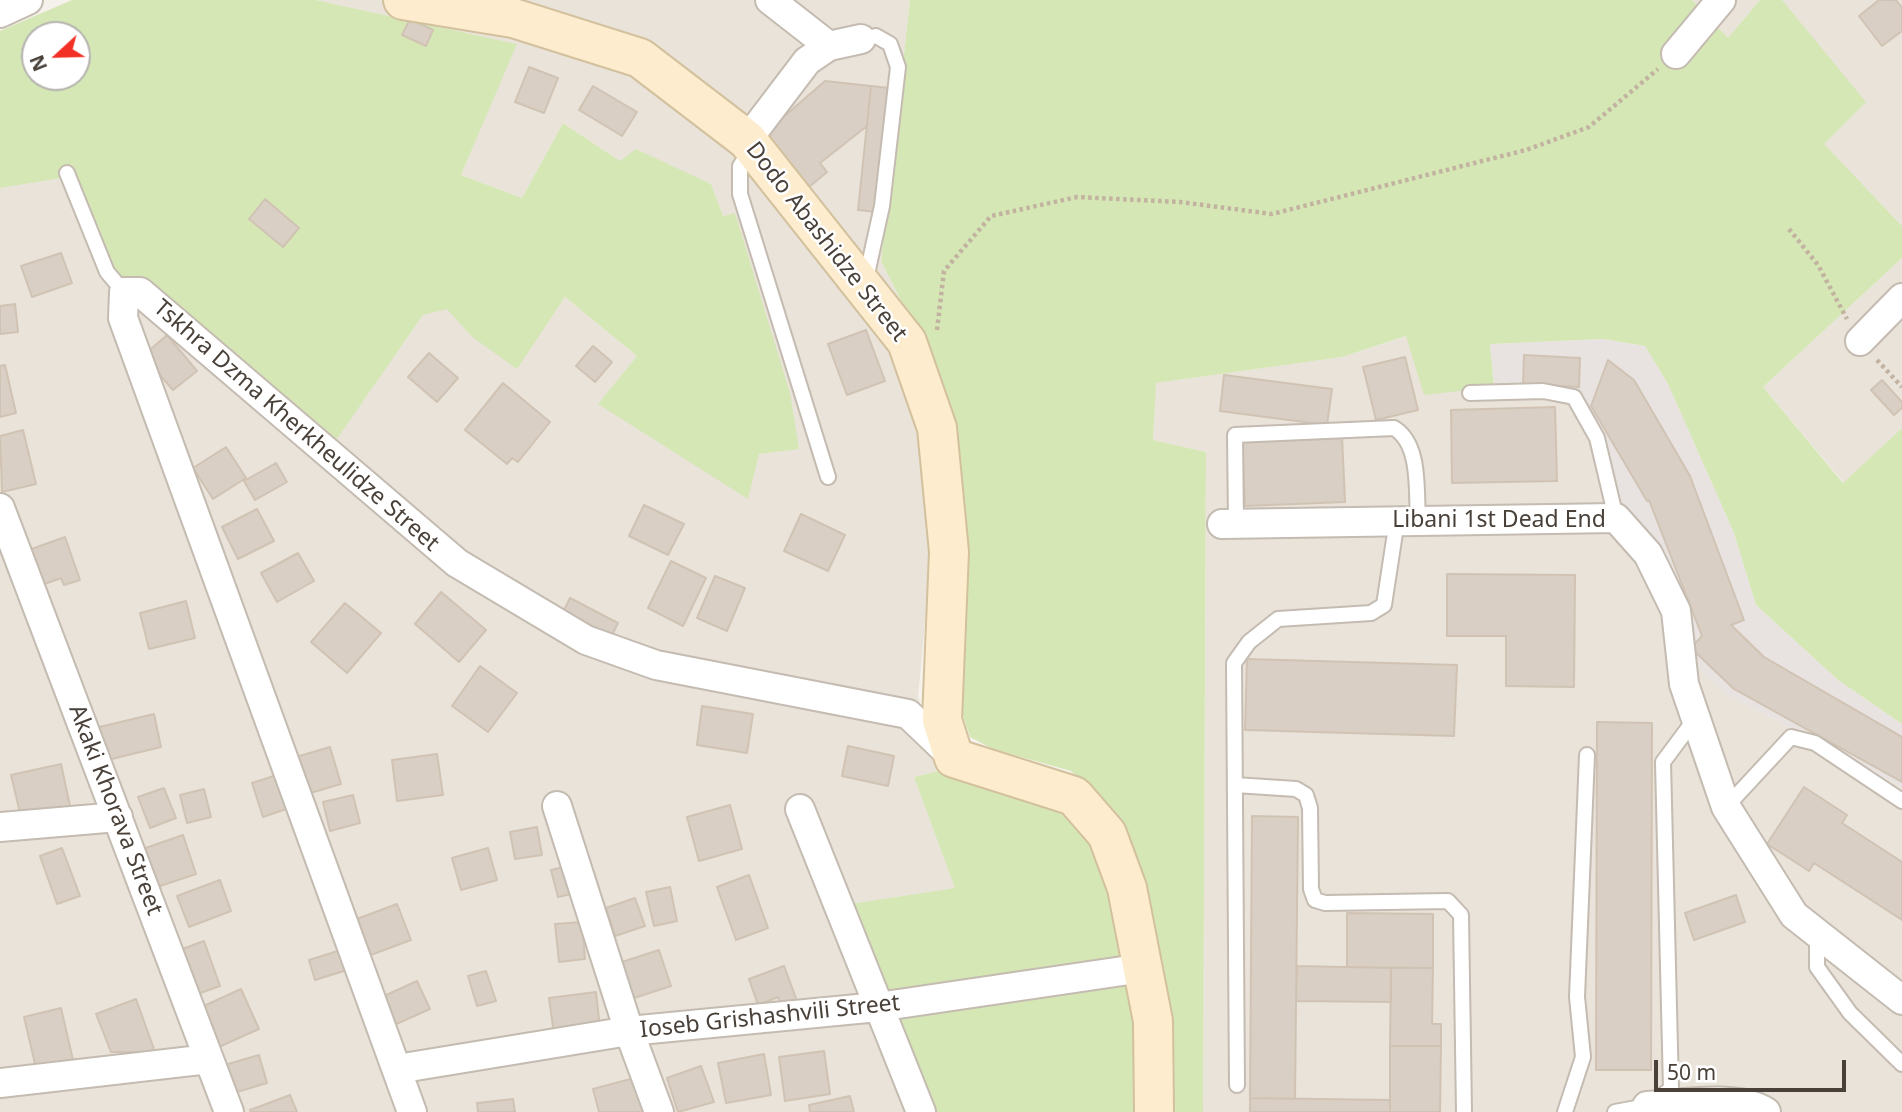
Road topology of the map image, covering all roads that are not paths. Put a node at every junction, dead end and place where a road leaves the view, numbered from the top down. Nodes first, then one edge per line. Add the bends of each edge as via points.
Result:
1 (28, 0) edge
2 (403, 0) edge
3 (770, 0) edge
4 (1721, 0) edge
5 (0, 13) edge
6 (861, 39) joint
7 (829, 46) junction
8 (1676, 54) road end
9 (750, 144) junction
10 (68, 173) dead end
11 (864, 288) junction
12 (124, 292) junction
13 (1902, 298) edge
14 (1860, 341) road end
15 (1471, 393) dead end
16 (828, 477) dead end
17 (0, 508) edge
18 (1616, 518) junction
19 (1408, 520) junction
20 (1229, 524) joint
21 (1695, 719) junction
22 (1587, 755) dead end
23 (954, 758) junction
24 (1235, 785) junction
25 (1902, 801) edge
26 (557, 806) dead end
27 (1726, 807) junction
28 (800, 809) dead end
29 (118, 817) junction
30 (0, 827) edge
31 (1817, 932) junction
32 (1143, 968) junction
33 (1902, 1000) edge
34 (878, 1007) junction
35 (629, 1031) junction
36 (209, 1059) junction
37 (1902, 1064) edge
38 (397, 1069) junction
39 (0, 1083) edge
40 (1237, 1085) dead end
41 (1647, 1106) junction
42 (1759, 1110) edge
43 (229, 1112) edge
44 (412, 1112) edge
45 (659, 1112) edge
46 (921, 1112) edge
47 (1154, 1112) edge
48 (1464, 1112) edge
49 (1565, 1112) edge
50 (1615, 1112) edge

1 - 5 street
2 - 9 street, Dodo Abashidze Street via 513,18 640,58
3 - 7 street
4 - 8 street
6 - 7 street
6 - 11 lane via 876,36 890,44 898,67 882,206
7 - 9 street via 807,61
9 - 11 street, Dodo Abashidze Street
9 - 16 lane via 740,166 740,194
10 - 12 lane via 107,272
11 - 23 street, Dodo Abashidze Street via 907,342 937,428 949,552 942,720
12 - 23 street, Tskhra Dzma Kherkheulidze Street via 140,292 457,564 586,640 656,665 908,714
12 - 38 street, Tskhra Dzma Kherkheulidze Street via 123,318
13 - 14 street
15 - 18 lane via 1543,391 1574,397 1597,438
17 - 29 street, Akaki Khorava Street
18 - 19 street, Libani 1st Dead End
18 - 21 street, Libani 1st Dead End via 1648,554 1676,611 1684,684
19 - 20 street, Libani 1st Dead End
19 - 20 lane via 1412,453 1406,435 1394,428 1235,435
19 - 24 lane via 1384,605 1371,613 1278,619 1250,642 1234,663
21 - 27 street, Libani 1st Dead End
21 - 41 lane via 1663,762 1671,1088
22 - 49 lane via 1577,997 1583,1058
23 - 32 street via 1074,796 1107,834 1127,888
24 - 40 lane
24 - 48 lane via 1296,789 1306,795 1315,900 1448,901 1456,906 1461,915
25 - 27 lane via 1815,743 1791,737
26 - 35 street
27 - 31 street, Libani 1st Dead End via 1794,915
28 - 34 street
29 - 30 street
29 - 36 street, Akaki Khorava Street
31 - 33 street, Libani 1st Dead End
31 - 37 lane via 1817,967 1850,1013
32 - 34 street, Ioseb Grishashvili Street
32 - 47 street via 1153,1021
34 - 35 street, Ioseb Grishashvili Street
34 - 46 street
35 - 38 street, Ioseb Grishashvili Street
35 - 45 street
36 - 39 street
36 - 43 street, Akaki Khorava Street
38 - 44 street, Tskhra Dzma Kherkheulidze Street
41 - 42 street via 1720,1102
41 - 50 lane

